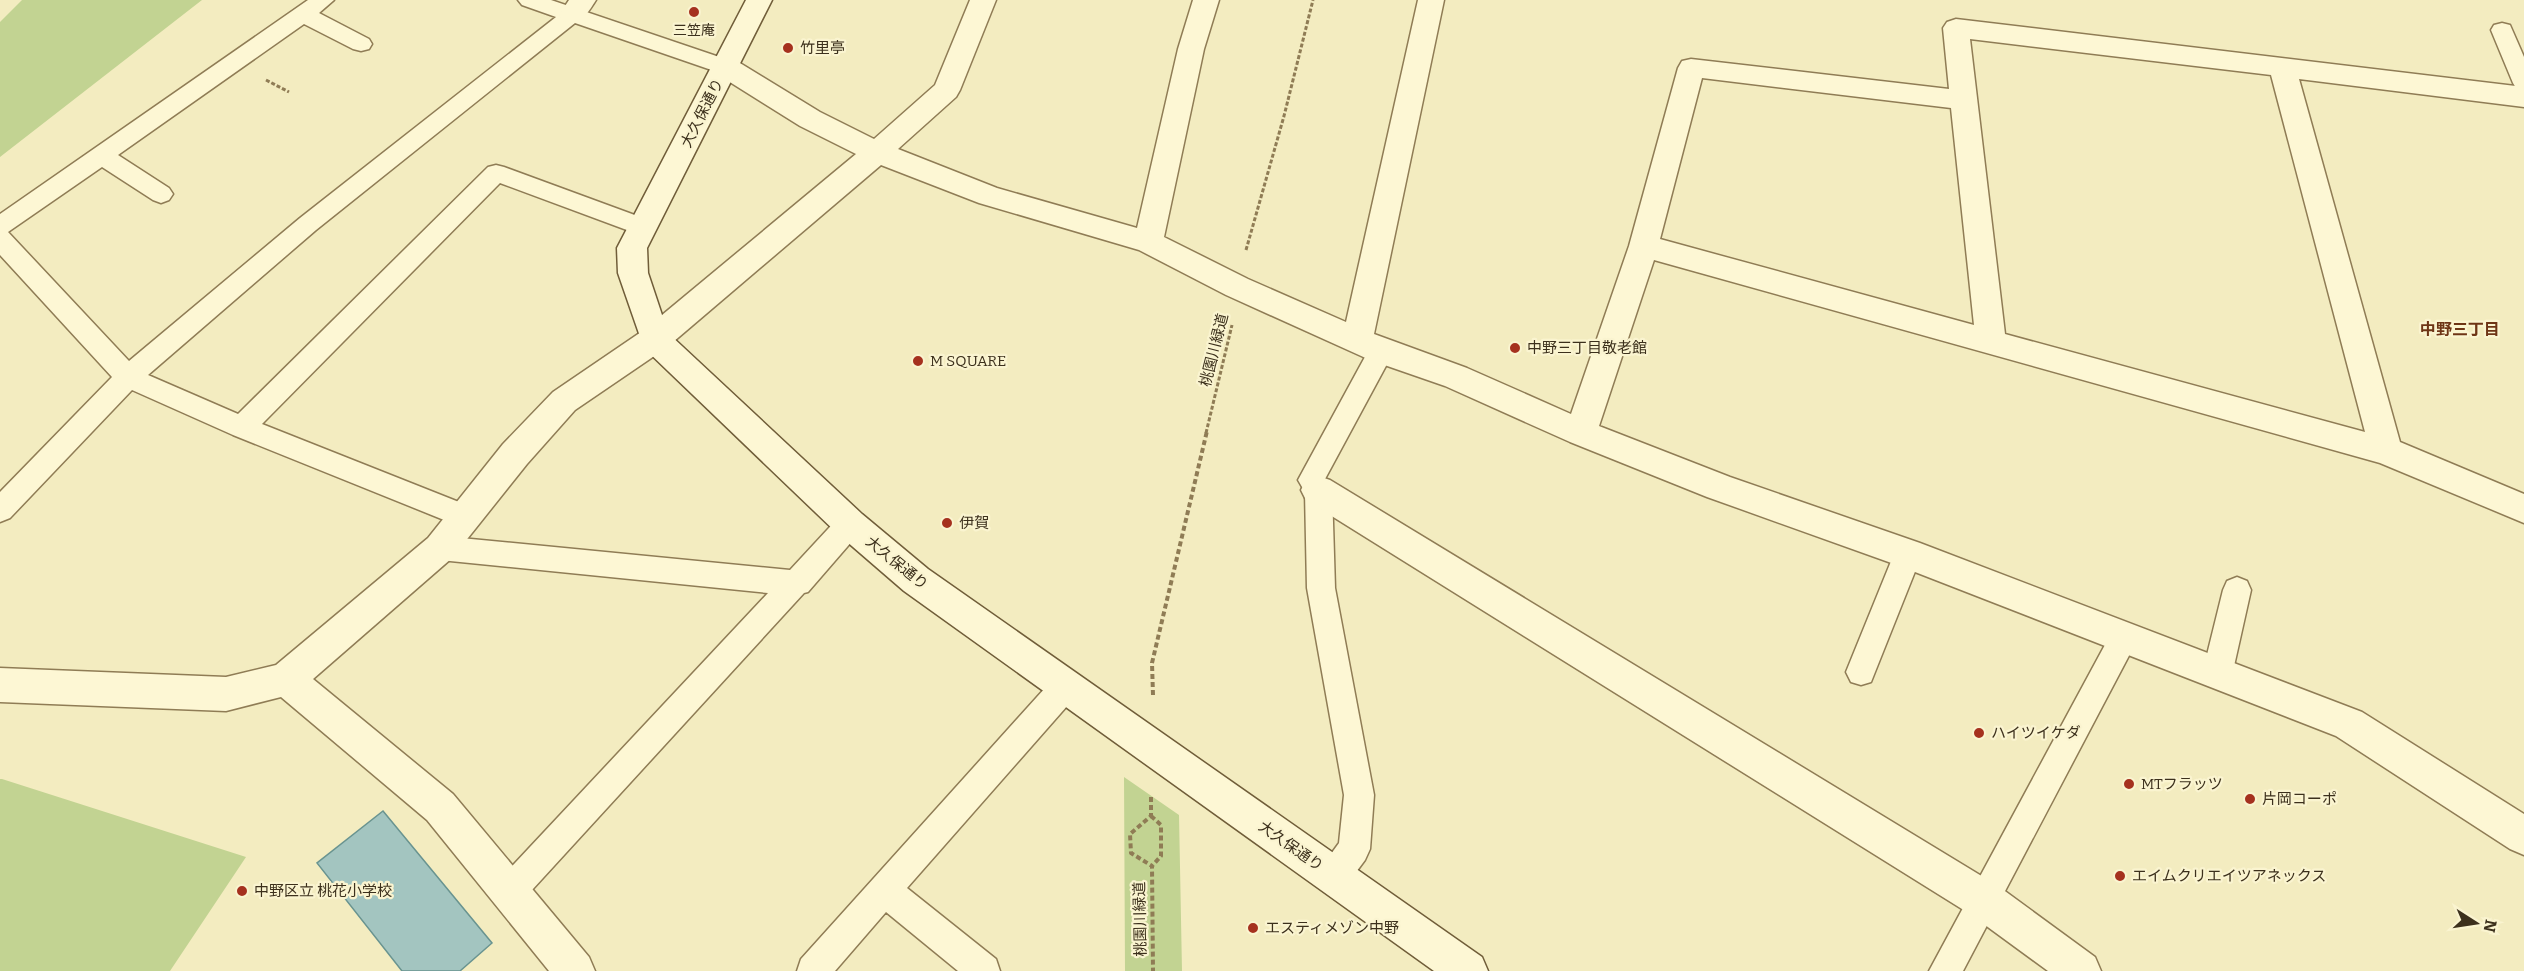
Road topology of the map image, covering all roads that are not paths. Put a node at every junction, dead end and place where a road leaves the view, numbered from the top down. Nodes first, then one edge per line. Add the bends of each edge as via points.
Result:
1 (323, 0) edge
2 (529, 0) edge
3 (759, 0) edge
4 (982, 0) edge
5 (1206, 0) edge
6 (1431, 0) edge
7 (577, 8) edge
8 (303, 14) junction
9 (2502, 30) dead end
10 (362, 44) dead end
11 (726, 67) junction
12 (2282, 67) junction
13 (2524, 83) edge
14 (2524, 97) edge
15 (1964, 100) junction
16 (877, 152) junction
17 (101, 155) junction
18 (161, 194) dead end
19 (0, 226) edge
20 (643, 227) junction
21 (0, 239) edge
22 (1148, 242) junction
23 (1644, 246) junction
24 (655, 339) junction
25 (1991, 342) junction
26 (1369, 346) junction
27 (128, 377) junction
28 (242, 427) junction
29 (1581, 433) junction
30 (2386, 451) junction
31 (1318, 490) junction
32 (2524, 509) edge
33 (0, 510) edge
34 (464, 516) junction
35 (850, 524) junction
36 (440, 548) junction
37 (1908, 554) junction
38 (798, 583) junction
39 (2237, 590) dead end
40 (2123, 639) junction
41 (1861, 672) dead end
42 (2217, 675) junction
43 (286, 678) junction
44 (0, 685) edge
45 (1065, 687) junction
46 (2524, 836) edge
47 (1334, 876) junction
48 (884, 890) junction
49 (510, 891) junction
50 (1984, 900) junction
51 (575, 971) edge
52 (813, 971) edge
53 (984, 971) edge
54 (1468, 971) edge
55 (1946, 971) edge
56 (2082, 971) edge

1 - 8 lane
2 - 7 lane
3 - 11 street, 大久保通り
4 - 16 street via 946,90
5 - 22 street via 1191,49
6 - 26 street
7 - 11 lane
7 - 27 lane via 308,224
8 - 10 lane
8 - 17 lane
9 - 13 lane
11 - 16 street via 810,119
11 - 20 street, 大久保通り
12 - 14 street
12 - 15 street via 1956,28
12 - 30 street
15 - 23 street via 1691,68
15 - 25 street
16 - 22 street via 989,196
16 - 24 street
17 - 18 lane
17 - 19 lane
20 - 24 street, 大久保通り via 633,248 633,273
20 - 28 lane via 496,173
21 - 27 lane
22 - 26 street
23 - 25 street
23 - 29 street
24 - 34 street via 564,401
24 - 35 street, 大久保通り
25 - 30 street
26 - 29 street via 1456,377
26 - 31 lane via 1311,480
27 - 28 lane
27 - 33 lane
28 - 34 lane
29 - 37 street
30 - 32 street
31 - 47 lane via 1321,588 1359,795 1354,849
31 - 50 street
34 - 36 street
35 - 38 lane
35 - 45 street, 大久保通り via 916,580
36 - 38 lane
36 - 43 street
37 - 40 street
37 - 41 lane
38 - 49 lane
39 - 42 lane
40 - 42 street
40 - 50 lane
42 - 46 street via 2349,724
43 - 44 street via 226,694
43 - 49 street via 440,807
45 - 47 street, 大久保通り
45 - 48 lane
47 - 54 street, 大久保通り
48 - 52 lane
48 - 53 lane
49 - 51 street
50 - 55 lane
50 - 56 street

